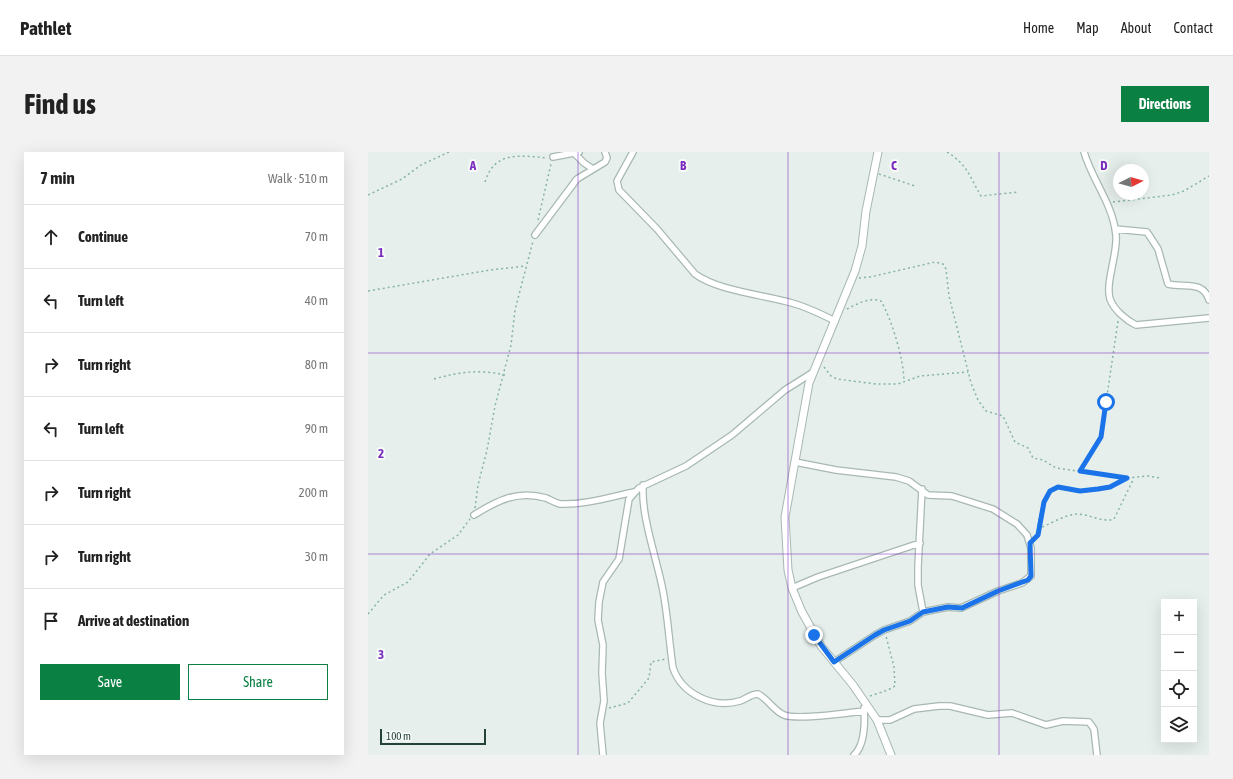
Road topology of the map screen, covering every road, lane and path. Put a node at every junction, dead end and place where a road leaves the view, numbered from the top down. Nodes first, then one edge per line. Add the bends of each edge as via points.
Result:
1 (449, 152) edge
2 (575, 152) edge
3 (605, 152) edge
4 (633, 152) edge
5 (878, 152) edge
6 (947, 152) edge
7 (1084, 152) edge
8 (513, 153) dead end
9 (553, 157) junction
10 (496, 158) dead end
11 (593, 169) junction
12 (874, 173) junction
13 (1209, 176) edge
14 (485, 182) dead end
15 (915, 186) dead end
16 (1018, 192) dead end
17 (368, 195) edge
18 (1107, 202) junction
19 (538, 222) dead end
20 (1115, 229) junction
21 (535, 235) joint
22 (526, 266) junction
23 (853, 278) junction
24 (368, 292) edge
25 (1209, 300) edge
26 (1120, 313) junction
27 (836, 318) junction
28 (1209, 318) edge
29 (819, 356) junction
30 (968, 372) junction
31 (812, 373) junction
32 (504, 375) junction
33 (434, 379) dead end
34 (904, 382) junction
35 (794, 462) junction
36 (1080, 471) junction
37 (1127, 478) junction
38 (1134, 478) junction
39 (1160, 478) dead end
40 (643, 485) junction
41 (922, 489) junction
42 (634, 492) junction
43 (475, 514) junction
44 (1038, 530) junction
45 (920, 543) junction
46 (1030, 543) junction
47 (792, 588) junction
48 (923, 612) junction
49 (368, 614) edge
50 (884, 630) junction
51 (672, 658) junction
52 (834, 662) junction
53 (862, 698) junction
54 (602, 710) junction
55 (864, 711) junction
56 (877, 720) junction
57 (603, 755) edge
58 (854, 755) edge
59 (891, 755) edge
60 (1097, 755) edge

1 - 17 path
2 - 9 street
2 - 11 street
3 - 11 street via 605,162
4 - 27 street via 617,181 619,190 657,229 695,274 717,284 794,303
5 - 12 street
6 - 16 path via 968,171 981,196
7 - 18 street
8 - 9 path
9 - 19 path
10 - 14 path via 487,171
11 - 21 street via 571,185
12 - 15 path
12 - 23 street via 862,246
13 - 18 path via 1172,195
18 - 20 street
20 - 25 street via 1147,232 1158,248 1168,284 1198,286
20 - 26 street via 1110,295
21 - 22 path
22 - 24 path
22 - 32 path via 514,315
23 - 27 street
23 - 30 path via 870,277 935,262 943,264
26 - 28 street via 1136,325
26 - 36 path via 1101,437
27 - 29 street
27 - 34 path via 844,310 865,301 881,301 901,356
29 - 31 street
29 - 34 path via 826,371 837,379 876,384
30 - 34 path via 916,376
30 - 36 path via 983,407 988,413 1003,416 1015,442 1028,448 1031,456 1056,468
31 - 35 street
31 - 40 street via 785,390 732,435 686,466
32 - 33 path via 470,371
32 - 43 path via 480,472 474,502
35 - 41 street via 896,477
35 - 47 street via 785,517 788,570
36 - 37 path
37 - 38 path
37 - 44 path via 1110,487 1098,489 1080,491 1054,488 1046,496
38 - 39 path
38 - 44 path via 1114,519 1105,520 1077,514
40 - 42 street
40 - 51 street via 645,514 668,617
41 - 45 street
41 - 46 street via 928,495 952,496 993,509 1022,528
42 - 43 street via 586,502 561,504 546,498 520,494 498,501
42 - 54 street via 629,498 619,559 603,582 599,602 598,620 603,645
43 - 49 path via 458,535 430,554 408,582 384,595
44 - 46 path via 1037,536
45 - 47 street
45 - 48 street via 918,585
46 - 48 street via 1031,576 1028,580 962,608 948,607
47 - 52 street via 821,646
48 - 50 street via 910,621
50 - 52 street
50 - 53 path via 894,667 894,686
51 - 54 path via 651,662 649,678 628,703
51 - 55 street via 676,675 682,683 705,701 732,702 758,694 782,714 793,717
52 - 53 street
53 - 55 street
53 - 56 street
54 - 57 street via 600,723
55 - 58 street via 863,738
56 - 59 street
56 - 60 street via 894,719 914,709 950,706 988,715 1012,713 1046,725 1063,721 1084,721 1089,722 1094,729

